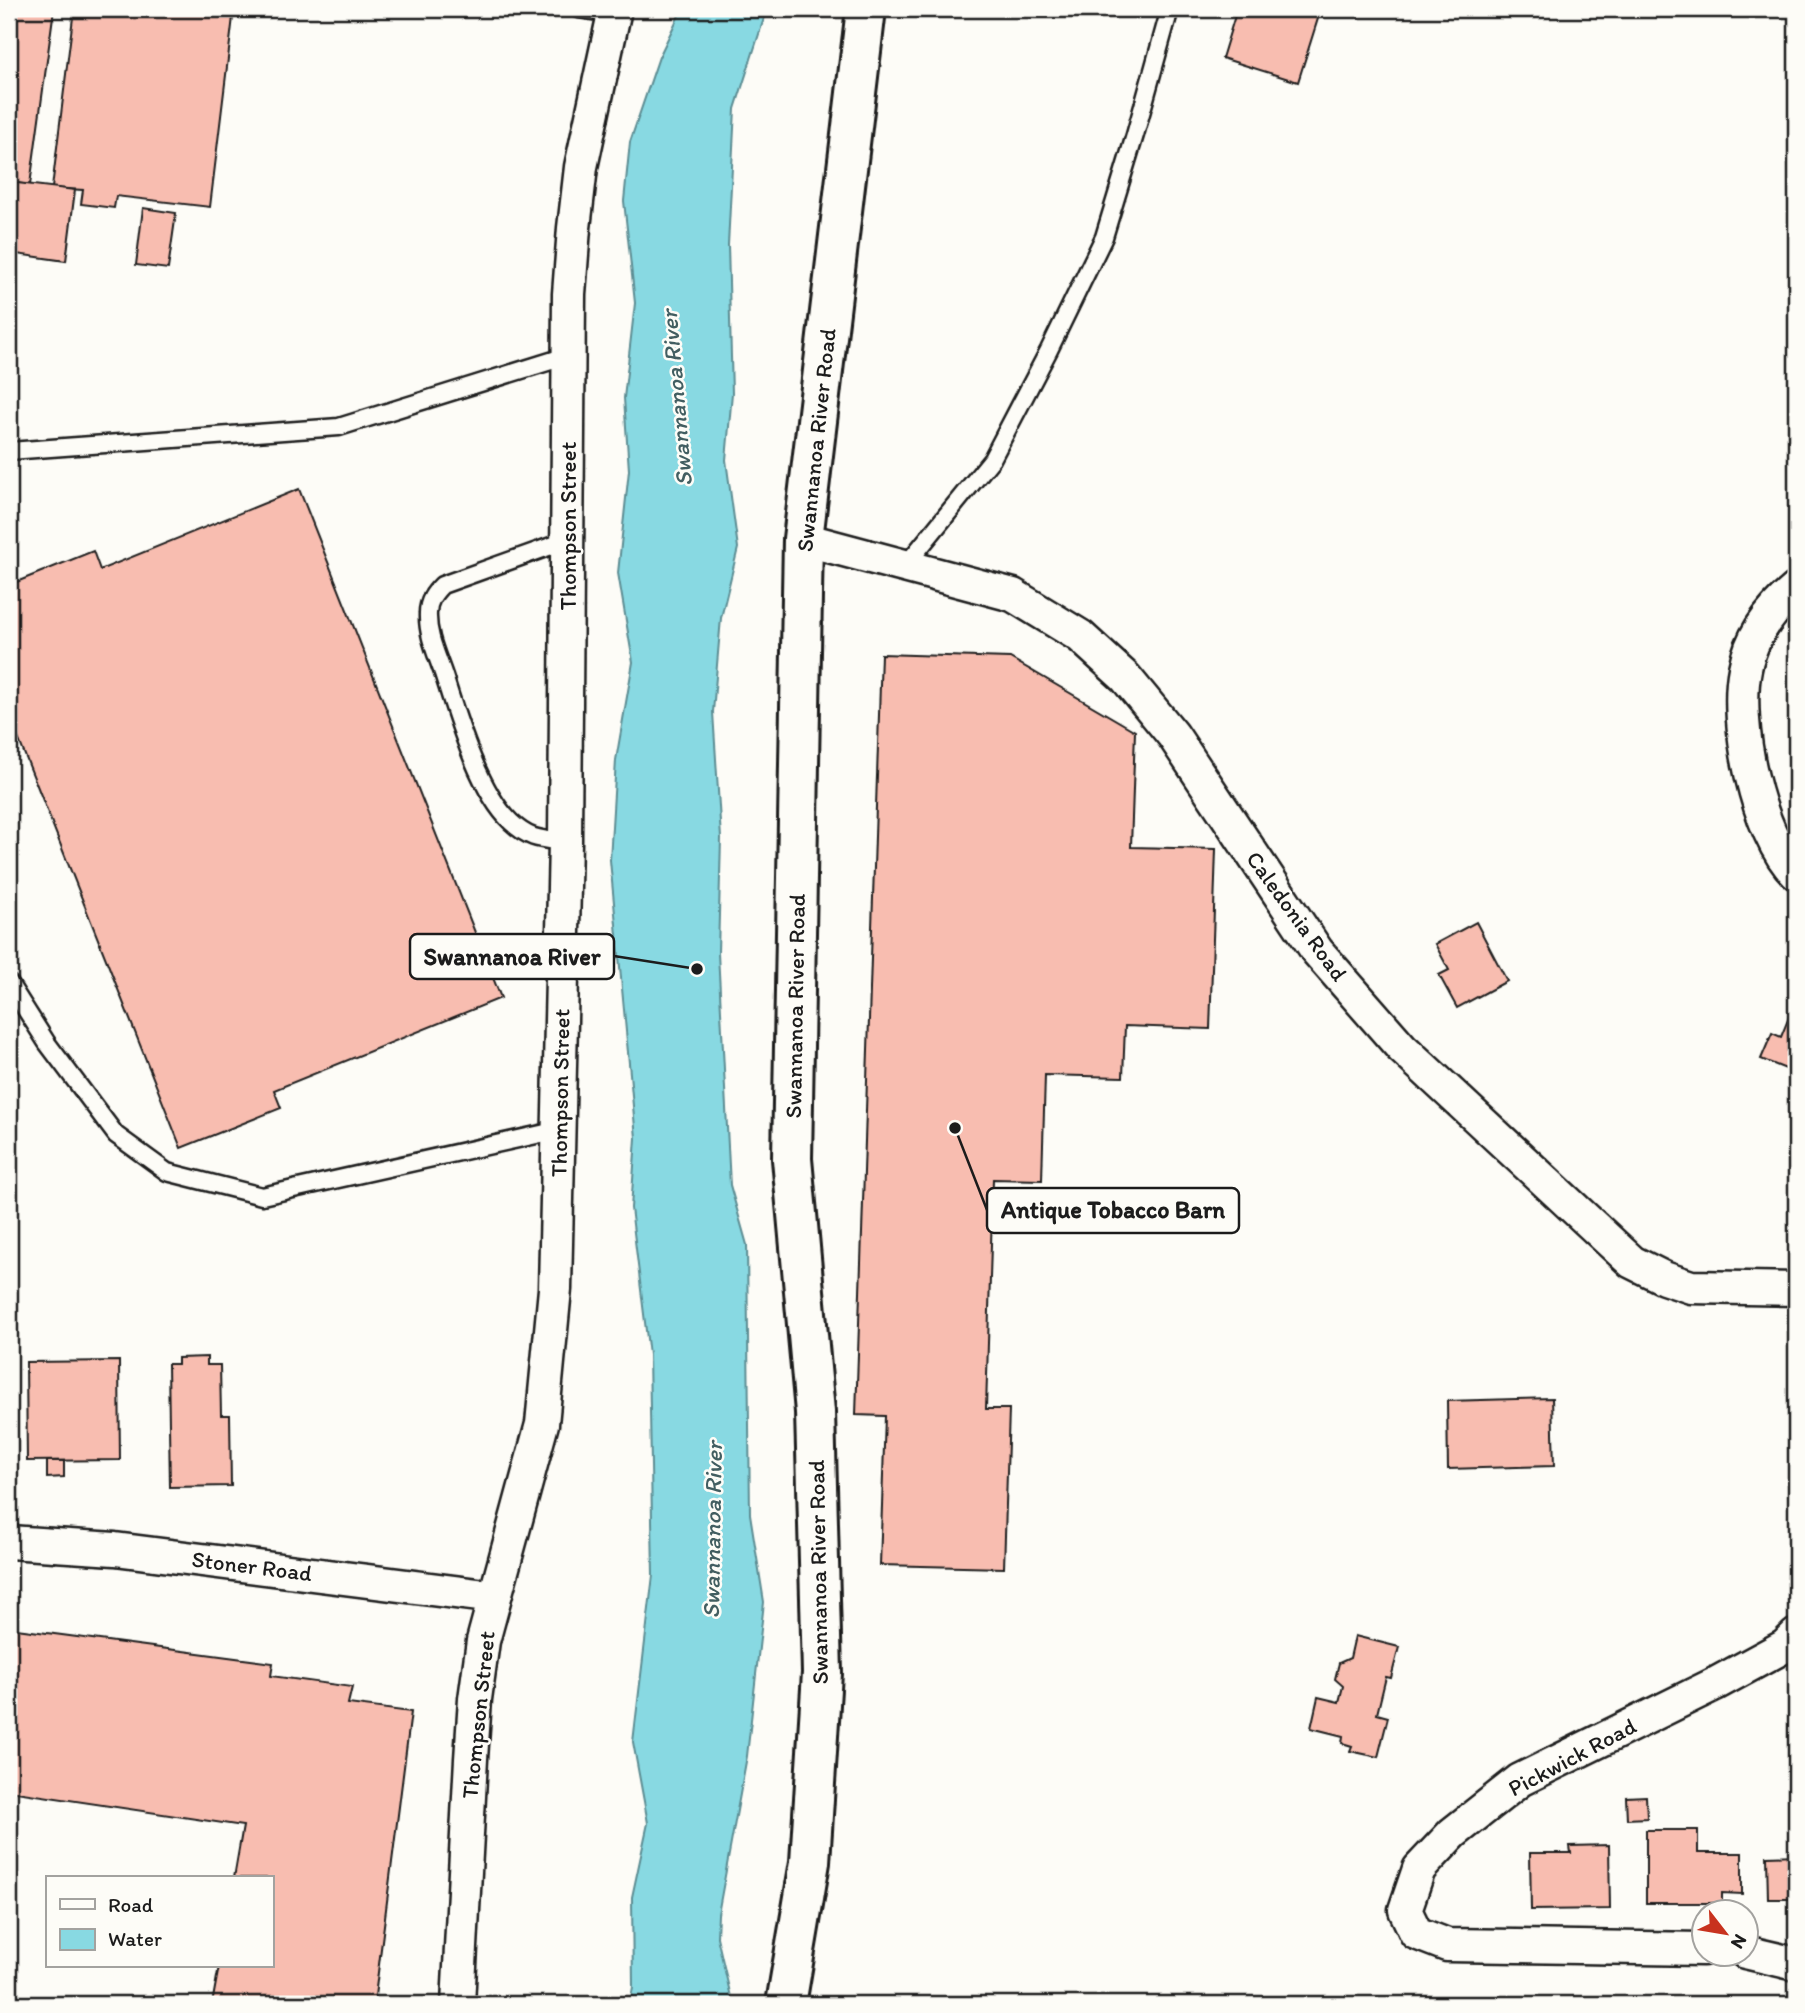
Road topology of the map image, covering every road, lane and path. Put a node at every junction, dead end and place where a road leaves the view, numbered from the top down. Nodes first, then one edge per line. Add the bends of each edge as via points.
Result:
1 (579, 9) edge
2 (866, 9) edge
3 (1170, 9) edge
4 (614, 11) edge
5 (570, 355) junction
6 (9, 451) edge
7 (803, 539) junction
8 (568, 540) junction
9 (905, 566) junction
10 (1796, 589) edge
11 (565, 842) junction
12 (1796, 873) edge
13 (9, 983) edge
14 (559, 1130) junction
15 (1796, 1289) edge
16 (9, 1542) edge
17 (494, 1597) junction
18 (1796, 1635) edge
19 (1689, 1949) edge
20 (1759, 1955) edge
21 (1796, 1964) edge
22 (458, 2004) edge
23 (786, 2004) edge

1 - 4 lane
2 - 7 main road, Swannanoa River Road
3 - 9 lane via 1104,237 992,459
4 - 5 street, Thompson Street via 581,167 569,294
5 - 6 lane via 340,427
5 - 8 street, Thompson Street
7 - 9 street, Caledonia Road
7 - 23 main road, Swannanoa River Road via 792,1159 815,1412 822,1674 810,1862
8 - 11 street, Thompson Street
8 - 11 lane via 442,585 432,595 428,610 429,629 464,738 492,797 512,822 534,839
9 - 15 street, Caledonia Road via 1013,595 1080,636 1126,678 1173,735 1317,951 1402,1048 1632,1262 1691,1287
10 - 12 street via 1774,607 1755,639 1745,669 1742,717 1765,820 1784,862
11 - 14 street, Thompson Street
13 - 14 lane via 116,1135 167,1172 262,1196
14 - 17 street, Thompson Street via 555,1289 542,1424
16 - 17 street, Stoner Road via 115,1549
17 - 22 street, Thompson Street via 475,1699
18 - 19 street, Pickwick Road via 1785,1646 1715,1684 1520,1780 1453,1833 1419,1869 1405,1910 1416,1933 1447,1945
20 - 21 street

